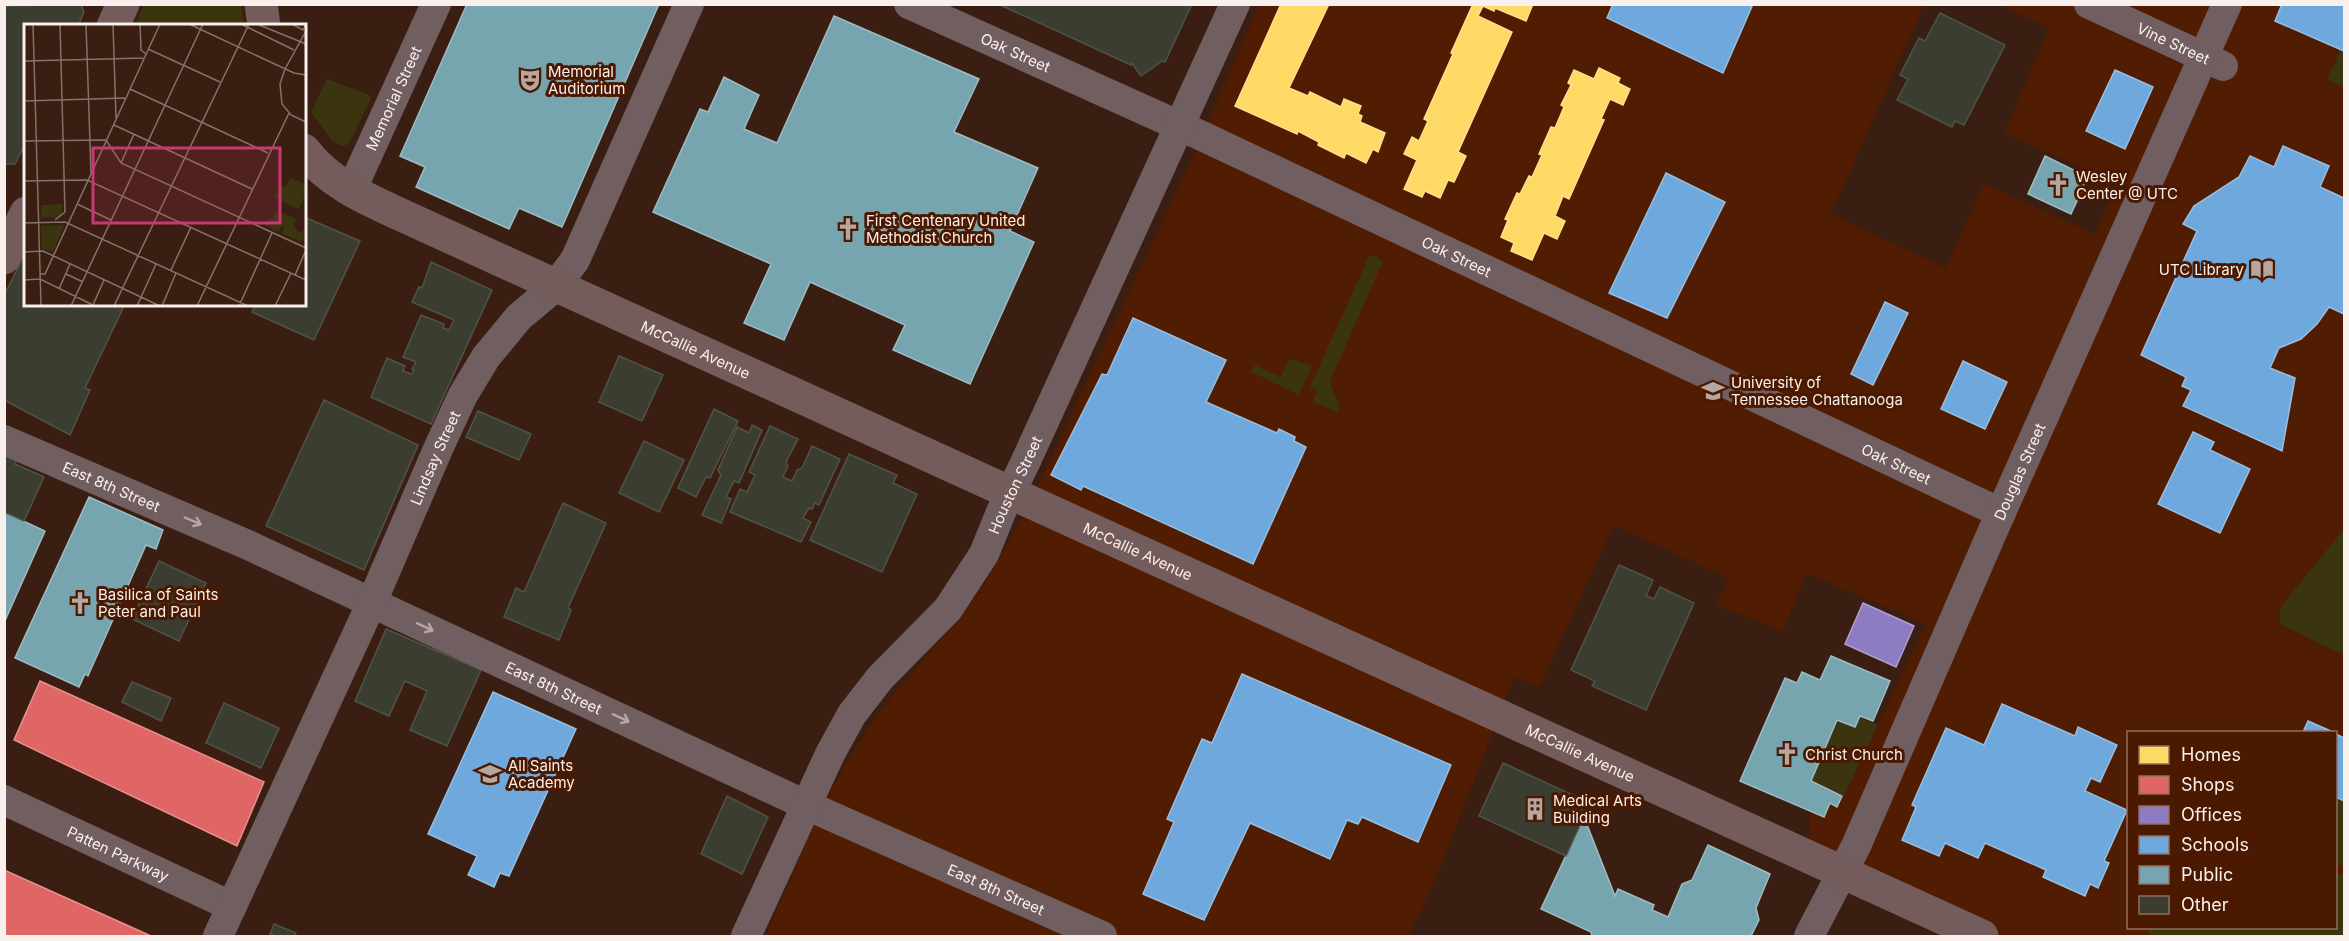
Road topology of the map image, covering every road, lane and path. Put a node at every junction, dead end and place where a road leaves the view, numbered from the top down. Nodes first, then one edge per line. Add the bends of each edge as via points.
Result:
1 (123, 4) edge
2 (261, 4) edge
3 (436, 4) edge
4 (689, 4) edge
5 (909, 4) edge
6 (1235, 4) edge
7 (2089, 4) edge
8 (2227, 4) edge
9 (114, 24) edge
10 (264, 24) edge
11 (2214, 62) junction
12 (1179, 126) junction
13 (306, 153) edge
14 (351, 191) junction
15 (555, 287) junction
16 (4, 440) edge
17 (1011, 494) junction
18 (2001, 513) junction
19 (372, 602) junction
20 (4, 800) edge
21 (806, 806) junction
22 (1844, 873) junction
23 (231, 906) junction
24 (218, 936) edge
25 (746, 936) edge
26 (1102, 936) edge
27 (1809, 936) edge
28 (1982, 936) edge

1 - 9 main road
2 - 10 main road
3 - 14 street, Memorial Street
4 - 15 street, Lindsay Street via 575,260
5 - 12 street, Oak Street
6 - 12 street, Houston Street
7 - 11 street, Vine Street
8 - 11 street, Douglas Street
11 - 18 street, Douglas Street
12 - 17 street, Houston Street
12 - 18 street, Oak Street
13 - 14 main road, McCallie Avenue
14 - 15 main road, McCallie Avenue
15 - 17 main road, McCallie Avenue
15 - 19 street, Lindsay Street via 519,317 470,382
16 -> 19 street, East 8th Street
17 - 21 street, Houston Street via 984,554 948,609 880,678 852,714
17 - 22 main road, McCallie Avenue
18 - 22 street, Douglas Street
19 -> 21 street, East 8th Street
19 - 23 street, Lindsay Street
20 - 23 street, Patten Parkway
21 - 25 street, Houston Street
21 - 26 street, East 8th Street
22 - 27 street, Douglas Street
22 - 28 main road, McCallie Avenue
23 - 24 street, Lindsay Street

